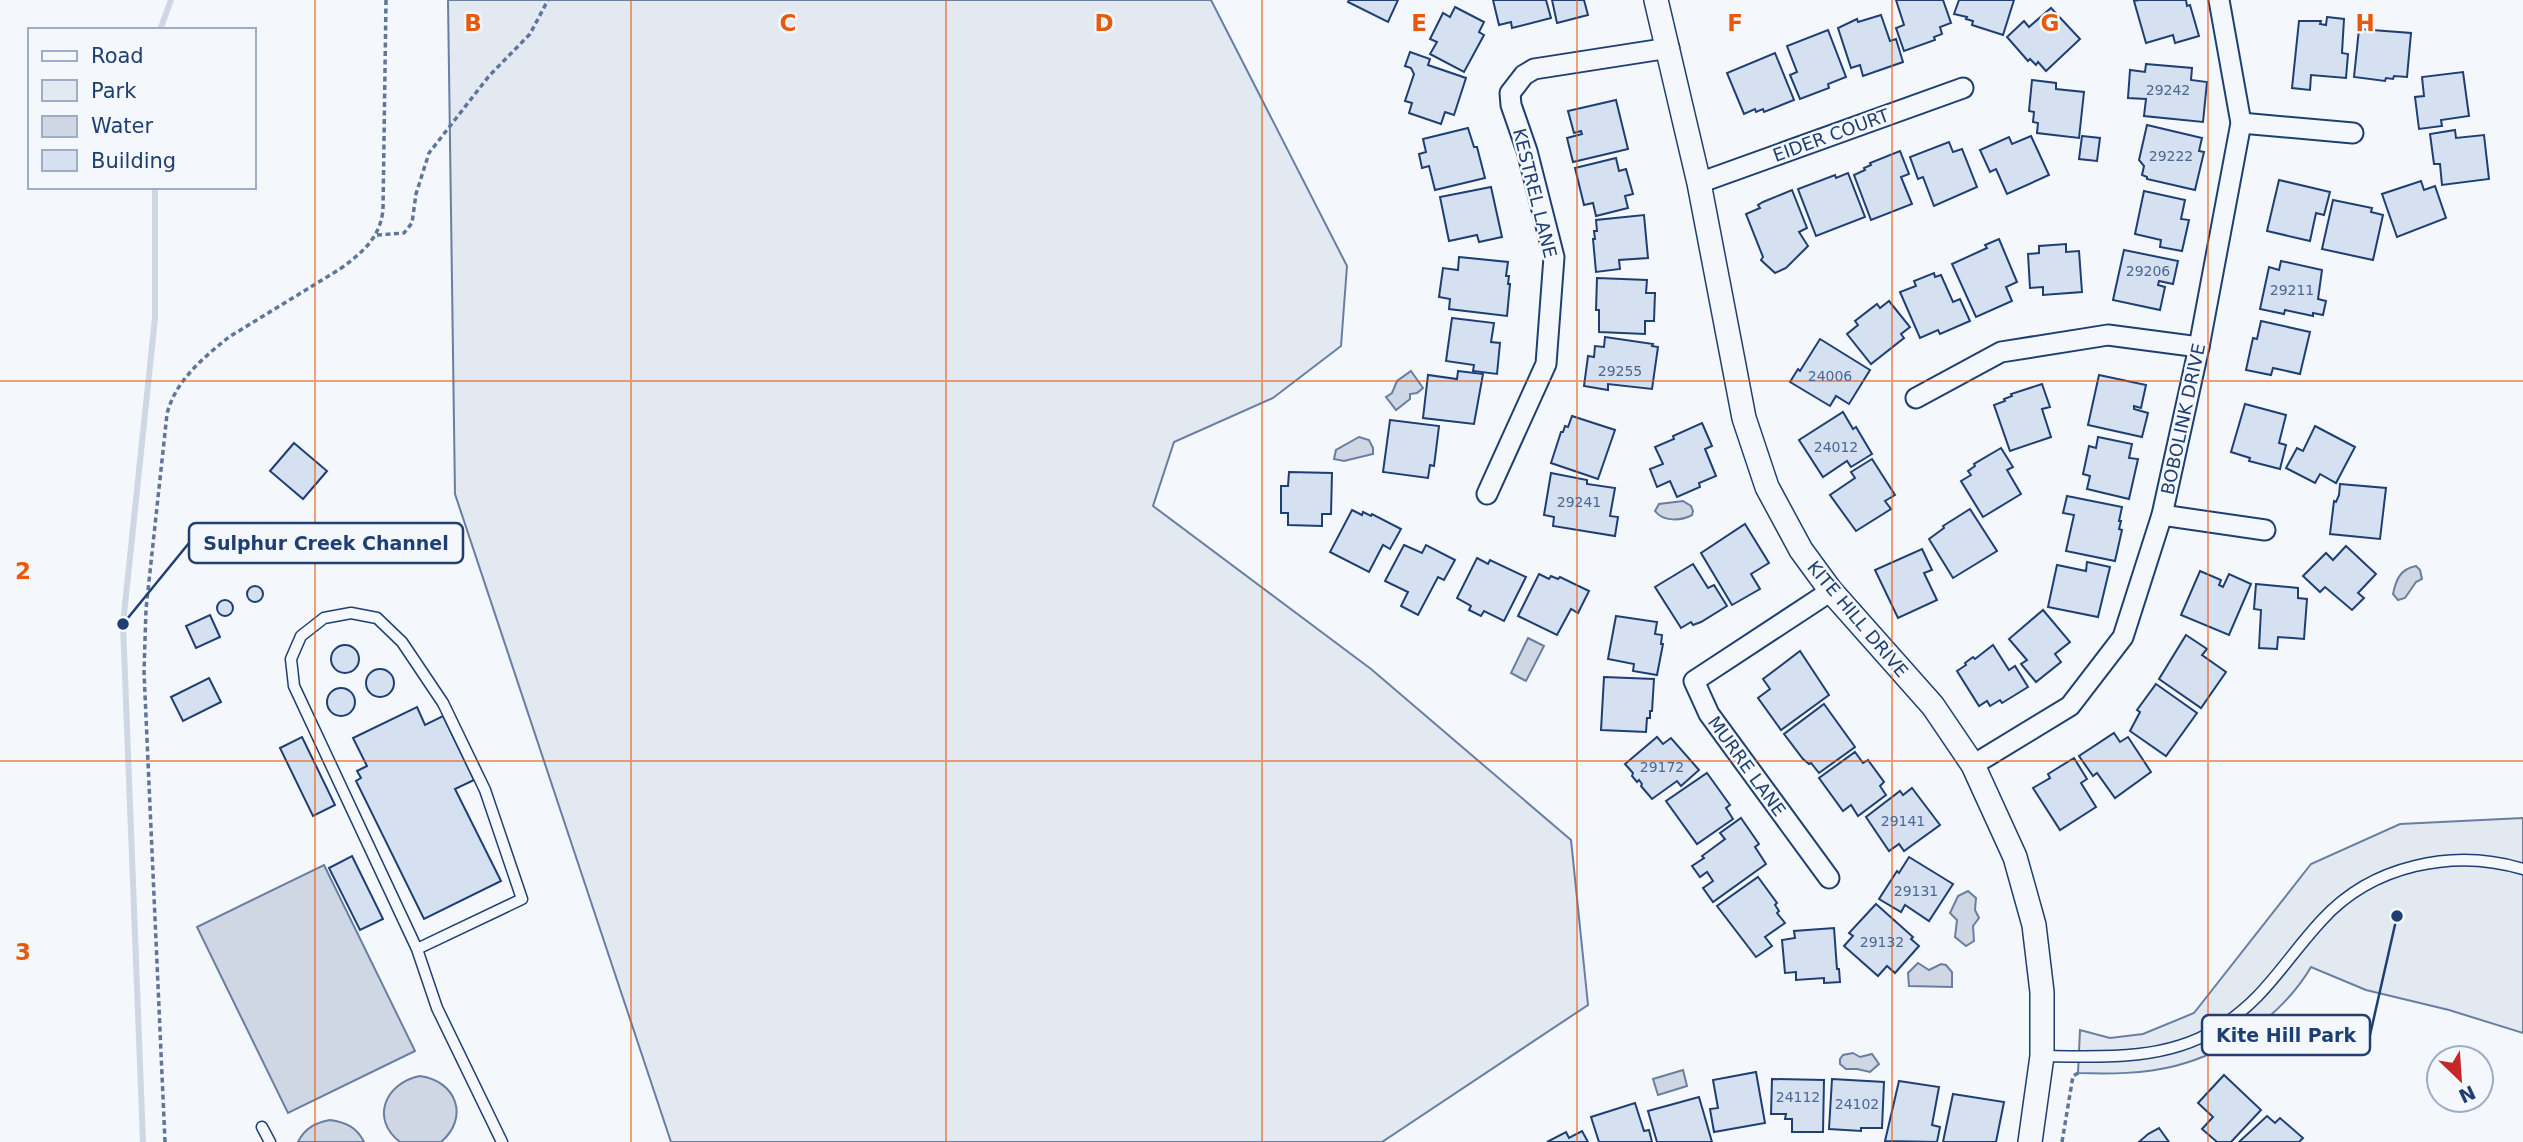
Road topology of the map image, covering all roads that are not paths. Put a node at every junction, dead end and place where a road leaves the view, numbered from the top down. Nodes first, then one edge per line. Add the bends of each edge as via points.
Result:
1 (1656, 0) edge
2 (2218, 0) edge
3 (1669, 48) junction
4 (1963, 88) dead end
5 (2241, 123) junction
6 (2353, 133) dead end
7 (1699, 183) junction
8 (2199, 347) junction
9 (1916, 398) dead end
10 (1487, 494) dead end
11 (2162, 515) junction
12 (2265, 530) dead end
13 (1830, 591) junction
14 (1973, 765) junction
15 (2523, 869) edge
16 (1829, 878) dead end
17 (417, 949) junction
18 (2042, 1056) junction
19 (262, 1127) dead end
20 (270, 1142) edge
21 (502, 1142) edge
22 (2029, 1142) edge

1 - 3 street, KITE HILL DRIVE
2 - 5 street, BOBOLINK DRIVE
3 - 7 street, KITE HILL DRIVE
3 - 10 street, KESTREL LANE via 1534,69 1510,93 1554,257 1546,364
4 - 7 street, EIDER COURT
5 - 6 street
5 - 8 street, BOBOLINK DRIVE
7 - 13 street, KITE HILL DRIVE via 1744,418 1768,487 1801,550
8 - 9 street via 2108,335 2001,352
8 - 11 street, BOBOLINK DRIVE
11 - 12 street
11 - 14 street, BOBOLINK DRIVE via 2123,637 2070,706
13 - 14 street, KITE HILL DRIVE via 1933,706
13 - 16 street, MURRE LANE via 1694,681 1709,714
14 - 18 street, KITE HILL DRIVE via 2015,857 2034,925 2042,992
15 - 18 lane via 2456,859 2376,879 2348,895 2321,920 2249,1007 2212,1032 2173,1047 2115,1057
17 - 17 lane via 294,686 291,659 301,636 324,618 351,613 376,618 402,642 443,703 485,790 522,899
17 - 21 lane via 437,1008
18 - 22 street, KITE HILL DRIVE
19 - 20 lane

